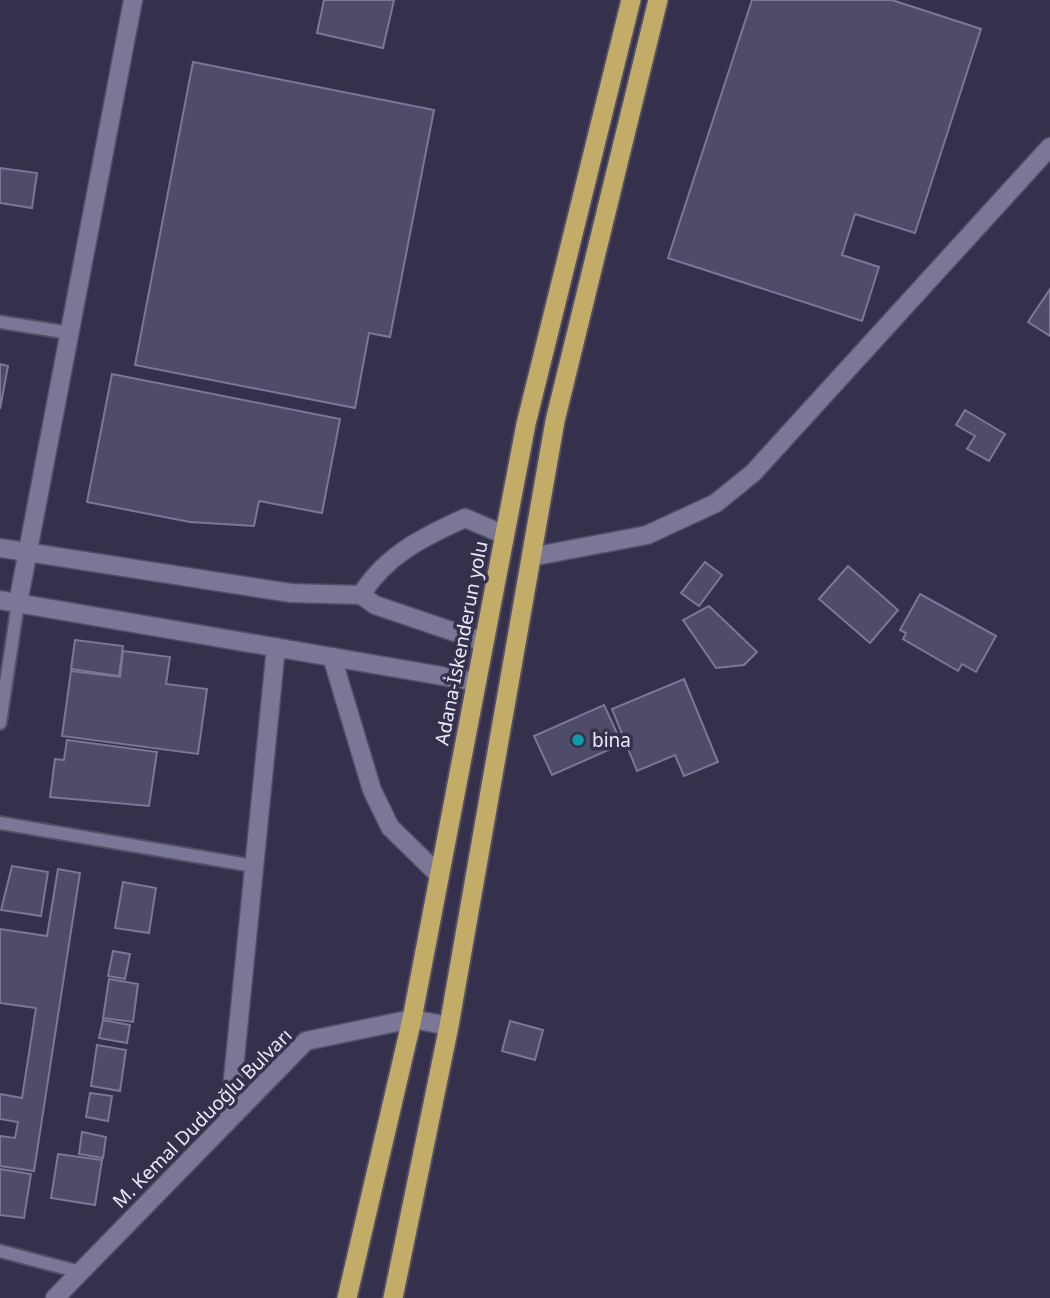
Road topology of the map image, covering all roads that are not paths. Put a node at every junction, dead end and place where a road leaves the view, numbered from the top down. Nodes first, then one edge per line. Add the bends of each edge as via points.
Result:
1 (133, 0) edge
2 (631, 0) edge
3 (658, 0) edge
4 (1050, 147) edge
5 (0, 322) edge
6 (70, 334) junction
7 (505, 535) junction
8 (0, 548) edge
9 (28, 551) junction
10 (531, 557) junction
11 (361, 595) junction
12 (9, 602) edge
13 (484, 642) junction
14 (276, 647) junction
15 (332, 657) junction
16 (477, 682) junction
17 (0, 723) edge
18 (0, 823) edge
19 (254, 866) junction
20 (440, 876) junction
21 (412, 1019) junction
22 (449, 1026) junction
23 (229, 1119) junction
24 (0, 1251) edge
25 (80, 1272) junction
26 (55, 1298) edge
27 (347, 1298) edge
28 (393, 1298) edge

1 - 6 street
2 - 7 highway, Adana-İskenderun yolu via 526,424
3 - 10 highway via 555,421
4 - 10 street via 753,473 716,503 647,535
5 - 6 lane
6 - 9 street
7 - 11 street via 465,518 412,542 374,574
7 - 13 highway, Adana-İskenderun yolu
8 - 9 street
9 - 11 street via 291,593
9 - 12 street
10 - 22 highway
11 - 13 street via 375,605
12 - 14 street
12 - 17 lane
13 - 16 highway, Adana-İskenderun yolu
14 - 15 street
14 - 19 street
15 - 16 street
15 - 20 street via 372,790 390,827
16 - 20 highway, Adana-İskenderun yolu
18 - 19 lane
19 - 23 street
20 - 21 highway, Adana-İskenderun yolu
21 - 22 street, M. Kemal Duduoğlu Bulvarı
21 - 23 street, M. Kemal Duduoğlu Bulvarı via 306,1041
21 - 27 highway, Adana-İskenderun yolu
22 - 28 highway
23 - 25 street, M. Kemal Duduoğlu Bulvarı
24 - 25 lane
25 - 26 street, M. Kemal Duduoğlu Bulvarı

